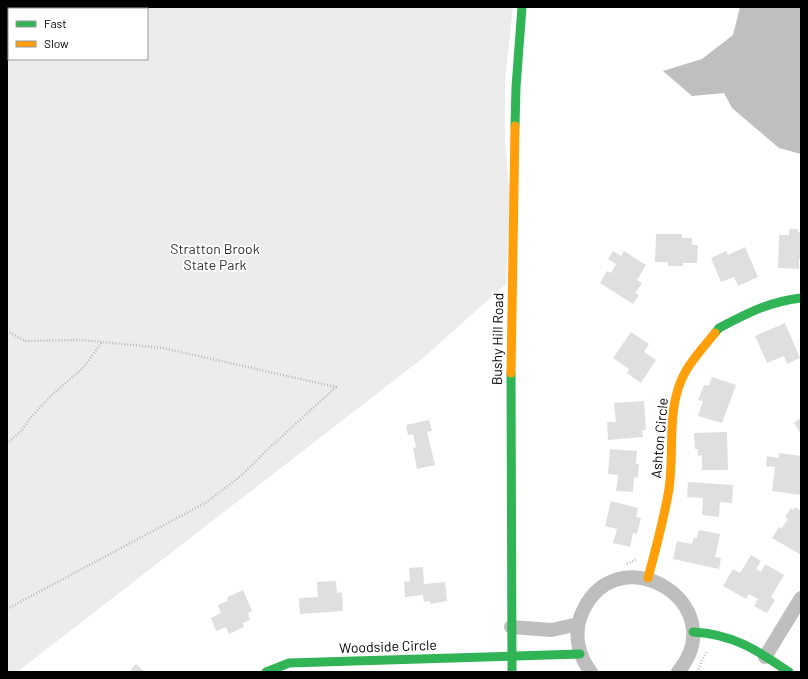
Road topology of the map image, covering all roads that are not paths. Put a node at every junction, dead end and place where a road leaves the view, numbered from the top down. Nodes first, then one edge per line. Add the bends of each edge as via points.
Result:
1 (522, 7) edge
2 (801, 298) edge
3 (648, 578) junction
4 (801, 598) edge
5 (578, 624) junction
6 (511, 627) junction
7 (693, 632) junction
8 (580, 654) junction
9 (512, 656) junction
10 (765, 657) junction
11 (266, 672) edge
12 (512, 672) edge
13 (591, 672) edge
14 (678, 672) edge
15 (789, 672) edge

1 - 6 street, Bushy Hill Road via 516,86 510,416
2 - 3 street, Ashton Circle via 778,301 756,309 719,328 686,369 672,413 669,487
3 - 5 street via 630,577 612,582 596,592 584,607
3 - 7 street via 665,586 679,598 689,614
4 - 10 street
5 - 6 street via 552,630
5 - 8 street
6 - 9 street, Bushy Hill Road
7 - 10 street via 707,632 737,639
7 - 14 street via 691,648
8 - 9 street, Woodside Circle
8 - 13 street
9 - 11 street, Woodside Circle via 289,663
9 - 12 street, Bushy Hill Road
10 - 15 street

